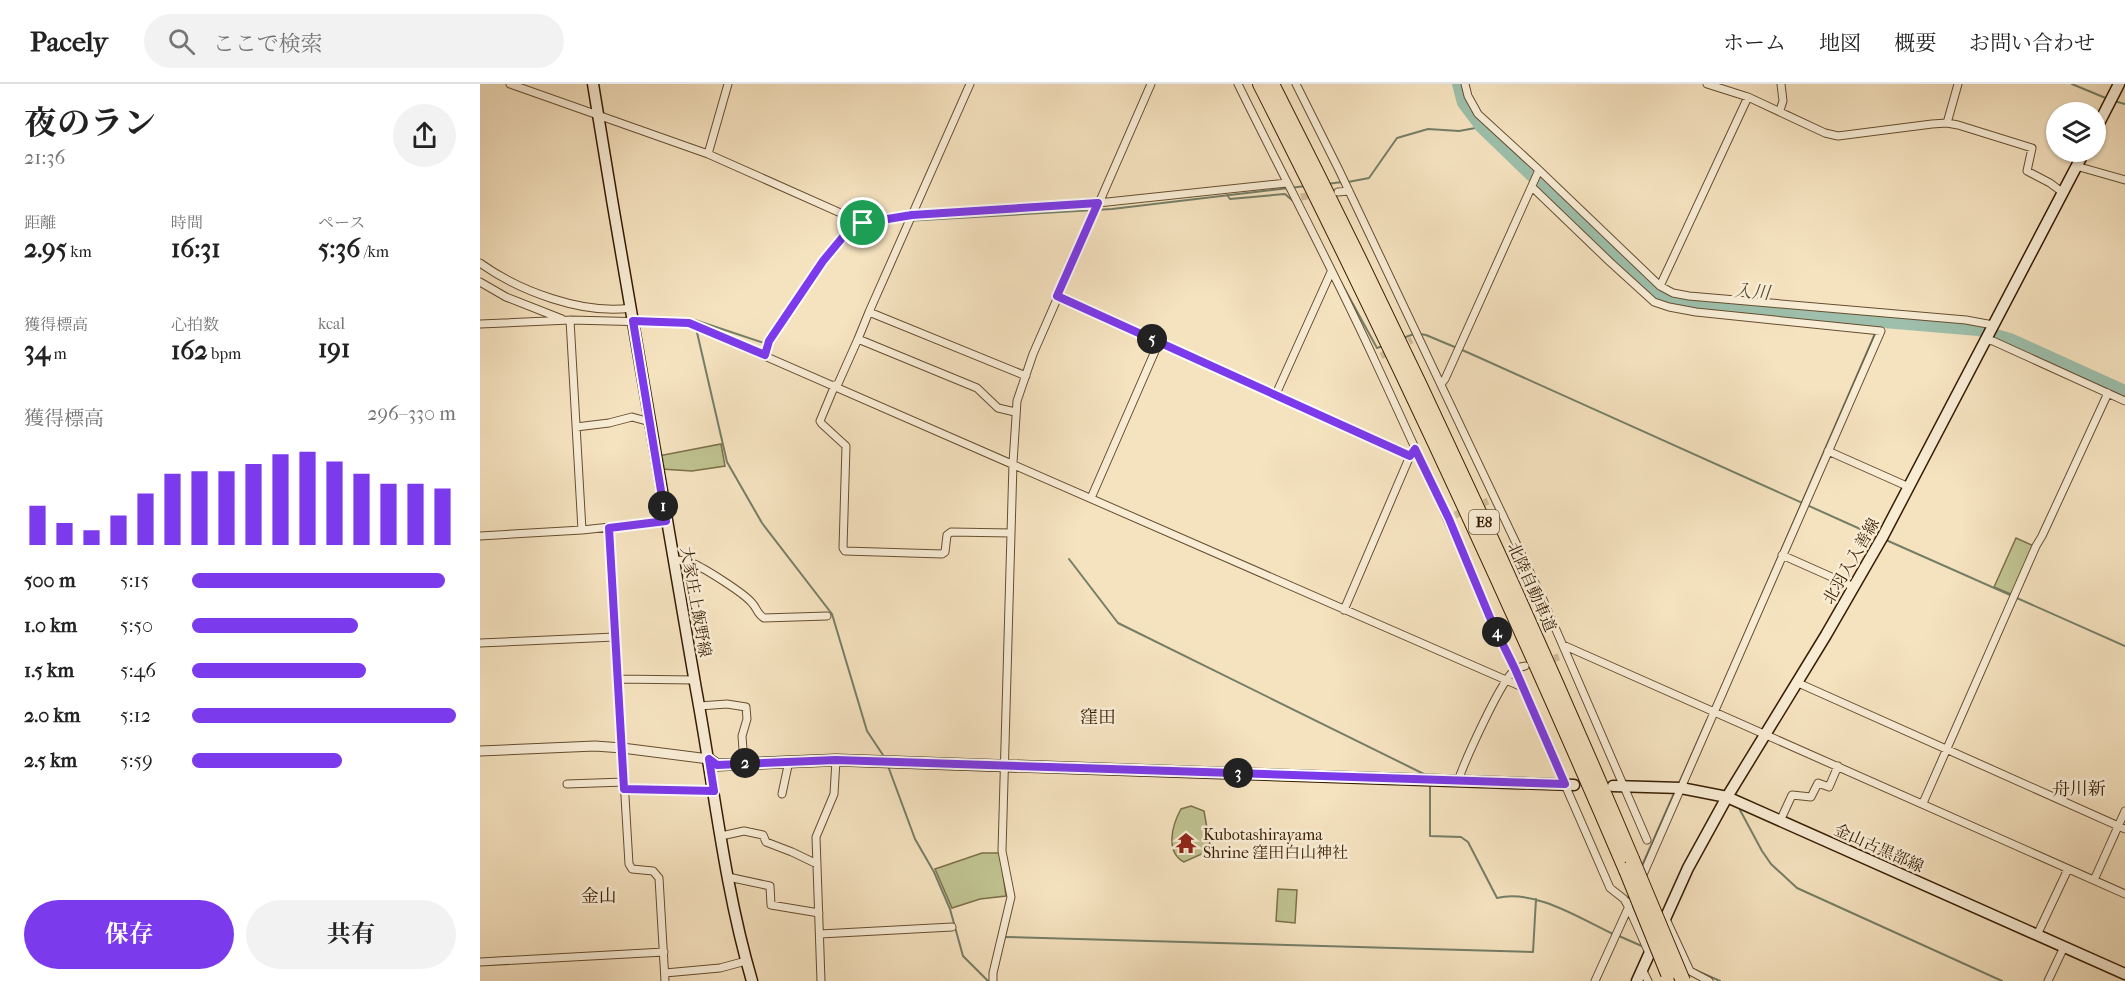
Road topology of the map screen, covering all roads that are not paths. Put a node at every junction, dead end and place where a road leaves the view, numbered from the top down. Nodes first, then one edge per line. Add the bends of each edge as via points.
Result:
1 (510, 84) edge
2 (593, 84) edge
3 (728, 84) edge
4 (970, 84) edge
5 (1151, 84) edge
6 (1238, 84) edge
7 (1260, 84) edge
8 (1272, 84) edge
9 (1296, 84) edge
10 (1465, 84) edge
11 (1707, 84) edge
12 (1781, 84) edge
13 (1958, 84) edge
14 (2119, 84) edge
15 (1748, 97) junction
16 (2106, 109) edge
17 (1780, 110) junction
18 (598, 116) junction
19 (1947, 123) junction
20 (708, 154) junction
21 (2078, 162) edge
22 (2076, 166) junction
23 (1539, 170) junction
24 (1313, 176) junction
25 (2125, 180) edge
26 (1287, 183) junction
27 (1532, 187) junction
28 (1348, 191) junction
29 (2062, 192) junction
30 (1315, 194) junction
31 (1098, 203) junction
32 (912, 215) junction
33 (863, 223) junction
34 (480, 263) edge
35 (1331, 272) junction
36 (480, 282) edge
37 (1660, 286) junction
38 (1057, 296) junction
39 (869, 312) junction
40 (632, 314) junction
41 (567, 320) junction
42 (480, 324) edge
43 (1989, 332) junction
44 (858, 339) junction
45 (1159, 342) junction
46 (765, 355) junction
47 (1026, 376) junction
48 (1441, 384) junction
49 (836, 386) junction
50 (2108, 393) junction
51 (1276, 394) junction
52 (2125, 401) edge
53 (1015, 412) junction
54 (650, 422) junction
55 (576, 427) junction
56 (1828, 451) junction
57 (1413, 452) junction
58 (1013, 463) junction
59 (1909, 487) junction
60 (1091, 498) junction
61 (666, 521) junction
62 (609, 528) junction
63 (582, 530) junction
64 (1011, 533) junction
65 (480, 536) edge
66 (1782, 555) junction
67 (673, 560) junction
68 (1854, 587) junction
69 (1344, 610) junction
70 (827, 616) dead end
71 (615, 637) junction
72 (480, 643) edge
73 (1563, 651) junction
74 (1525, 666) dead end
75 (1515, 669) junction
76 (618, 679) junction
77 (695, 680) junction
78 (1506, 682) junction
79 (1796, 682) junction
80 (1522, 687) junction
81 (699, 706) junction
82 (1714, 711) junction
83 (1765, 733) junction
84 (622, 748) junction
85 (1947, 750) junction
86 (480, 751) edge
87 (709, 759) junction
88 (836, 760) junction
89 (789, 761) junction
90 (744, 763) junction
91 (1004, 766) junction
92 (1838, 766) junction
93 (1458, 781) junction
94 (567, 784) dead end
95 (1570, 784) junction
96 (624, 785) junction
97 (1613, 786) dead end
98 (1625, 786) junction
99 (1681, 788) junction
100 (714, 791) junction
101 (782, 794) dead end
102 (1727, 797) junction
103 (1923, 803) junction
104 (2125, 811) edge
105 (1780, 821) junction
106 (2122, 828) edge
107 (721, 836) junction
108 (1647, 840) dead end
109 (817, 864) junction
110 (1629, 865) junction
111 (2068, 869) junction
112 (728, 878) junction
113 (2094, 880) junction
114 (2125, 894) edge
115 (1628, 906) junction
116 (819, 913) junction
117 (1665, 917) junction
118 (952, 927) dead end
119 (820, 934) junction
120 (2037, 935) junction
121 (2064, 947) junction
122 (664, 952) junction
123 (1649, 953) junction
124 (746, 961) junction
125 (480, 962) edge
126 (1642, 969) junction
127 (2125, 974) edge
128 (665, 977) edge
129 (1669, 977) edge
130 (752, 981) edge
131 (821, 981) edge
132 (993, 981) edge
133 (1595, 981) edge
134 (1637, 981) edge
135 (1648, 981) edge
136 (1683, 981) edge
137 (1709, 981) edge
138 (2048, 981) edge

1 - 18 street
2 - 18 main road, 大家庄上飯野線
3 - 20 street
4 - 32 street
5 - 31 street
6 - 26 street
7 - 24 highway, 北陸自動車道 / E8
8 - 24 highway, 北陸自動車道 / E8
9 - 28 street
10 - 23 street via 1478,114
11 - 15 street
12 - 17 street
13 - 19 street
14 - 16 main road
15 - 17 street
15 - 37 street
17 - 19 street via 1838,136
18 - 20 street
18 - 40 main road, 大家庄上飯野線
19 - 29 street via 2032,148 2027,171
20 - 33 street
21 - 22 main road, 北羽入入善線
22 - 25 street
22 - 29 main road, 北羽入入善線
23 - 27 street
23 - 37 street
24 - 30 highway, 北陸自動車道 / E8
26 - 30 street
26 - 31 street
27 - 48 street
27 - 56 street via 1654,302 1696,312 1881,331
28 - 30 street
28 - 48 street via 1415,338
29 - 43 main road, 北羽入入善線
30 - 35 street
30 - 110 highway, 北陸自動車道 / E8 via 1471,520
31 - 32 street
31 - 38 street
32 - 33 street
32 - 39 street
33 - 46 street via 847,232 823,261 769,341
34 - 40 street via 510,282 581,306
35 - 51 street
35 - 57 street via 1378,358
36 - 41 street via 506,297
37 - 43 street via 1689,296 1966,320
38 - 45 street
38 - 47 street
39 - 44 street
39 - 47 street
40 - 41 street
40 - 46 street via 689,323
40 - 54 main road, 大家庄上飯野線
41 - 42 street
41 - 55 street
43 - 50 street via 1993,341
43 - 59 main road, 北羽入入善線
44 - 49 street
44 - 53 street via 977,388 998,408
45 - 51 street
45 - 60 street
46 - 49 street
47 - 53 street
48 - 73 street
49 - 58 street
49 - 64 street via 820,421 846,446 845,551 942,554 951,532
50 - 52 street
50 - 85 street
51 - 57 street
53 - 58 street
54 - 55 street via 632,417
54 - 61 main road, 大家庄上飯野線
55 - 63 street
56 - 59 street
56 - 66 street
57 - 69 street
57 - 75 street via 1452,517 1491,620
58 - 60 street
58 - 64 street
59 - 68 main road, 北羽入入善線
60 - 69 street
61 - 62 street
61 - 67 main road, 大家庄上飯野線
62 - 63 street
62 - 71 street
63 - 65 street
64 - 91 street
66 - 68 street
66 - 82 street
67 - 70 street via 693,563 704,570 747,598 764,618
67 - 77 main road, 大家庄上飯野線
68 - 79 main road, 北羽入入善線
69 - 78 street
71 - 72 street
71 - 76 street
73 - 82 street
73 - 98 street
74 - 75 street
75 - 78 street
75 - 80 street
76 - 77 street
76 - 84 street
77 - 81 main road, 大家庄上飯野線
78 - 80 street
78 - 93 street via 1465,759
79 - 83 main road, 北羽入入善線
79 - 85 street
80 - 95 street
81 - 87 main road, 大家庄上飯野線
81 - 90 street via 746,707
82 - 83 street
82 - 99 street
83 - 92 street
83 - 102 main road, 北羽入入善線
84 - 86 street
84 - 87 street
84 - 96 street
85 - 103 street
85 - 106 street
87 - 90 main road via 717,765
87 - 100 main road, 大家庄上飯野線
88 - 89 main road
88 - 91 main road
88 - 109 street via 834,794 816,837
89 - 90 main road
89 - 101 street
91 - 93 main road
91 - 132 street via 1002,851 1011,897
92 - 103 street
92 - 105 street via 1829,787 1818,783 1811,797 1792,795
93 - 95 main road
94 - 96 street
95 - 115 street via 1610,888
96 - 100 street
96 - 122 street via 629,864 632,869 653,871 659,878
97 - 98 main road, 金山古黒部線
98 - 99 main road, 金山古黒部線
98 - 108 street
99 - 102 main road, 金山古黒部線
99 - 115 street
100 - 107 main road, 大家庄上飯野線
102 - 105 main road, 金山古黒部線
102 - 117 main road, 北羽入入善線
103 - 111 street
104 - 106 street
105 - 120 main road, 金山古黒部線
106 - 113 street
107 - 109 street via 744,831 763,835 766,842
107 - 112 main road, 大家庄上飯野線
109 - 116 street
110 - 129 highway, 北陸自動車道 / E8, bridge
110 - 136 highway, 北陸自動車道 / E8, bridge
111 - 113 street
111 - 120 street
112 - 116 street via 770,886 771,905
112 - 124 main road, 大家庄上飯野線
113 - 114 street
115 - 123 street
115 - 133 street
116 - 119 street
117 - 123 main road, 北羽入入善線
117 - 137 street via 1690,971
118 - 119 street
119 - 131 street
120 - 121 main road, 金山古黒部線
121 - 127 main road, 金山古黒部線
121 - 138 street
122 - 125 street
122 - 128 street
123 - 126 main road, 北羽入入善線
124 - 128 street
124 - 130 main road, 大家庄上飯野線
126 - 134 main road, 北羽入入善線
126 - 135 street

